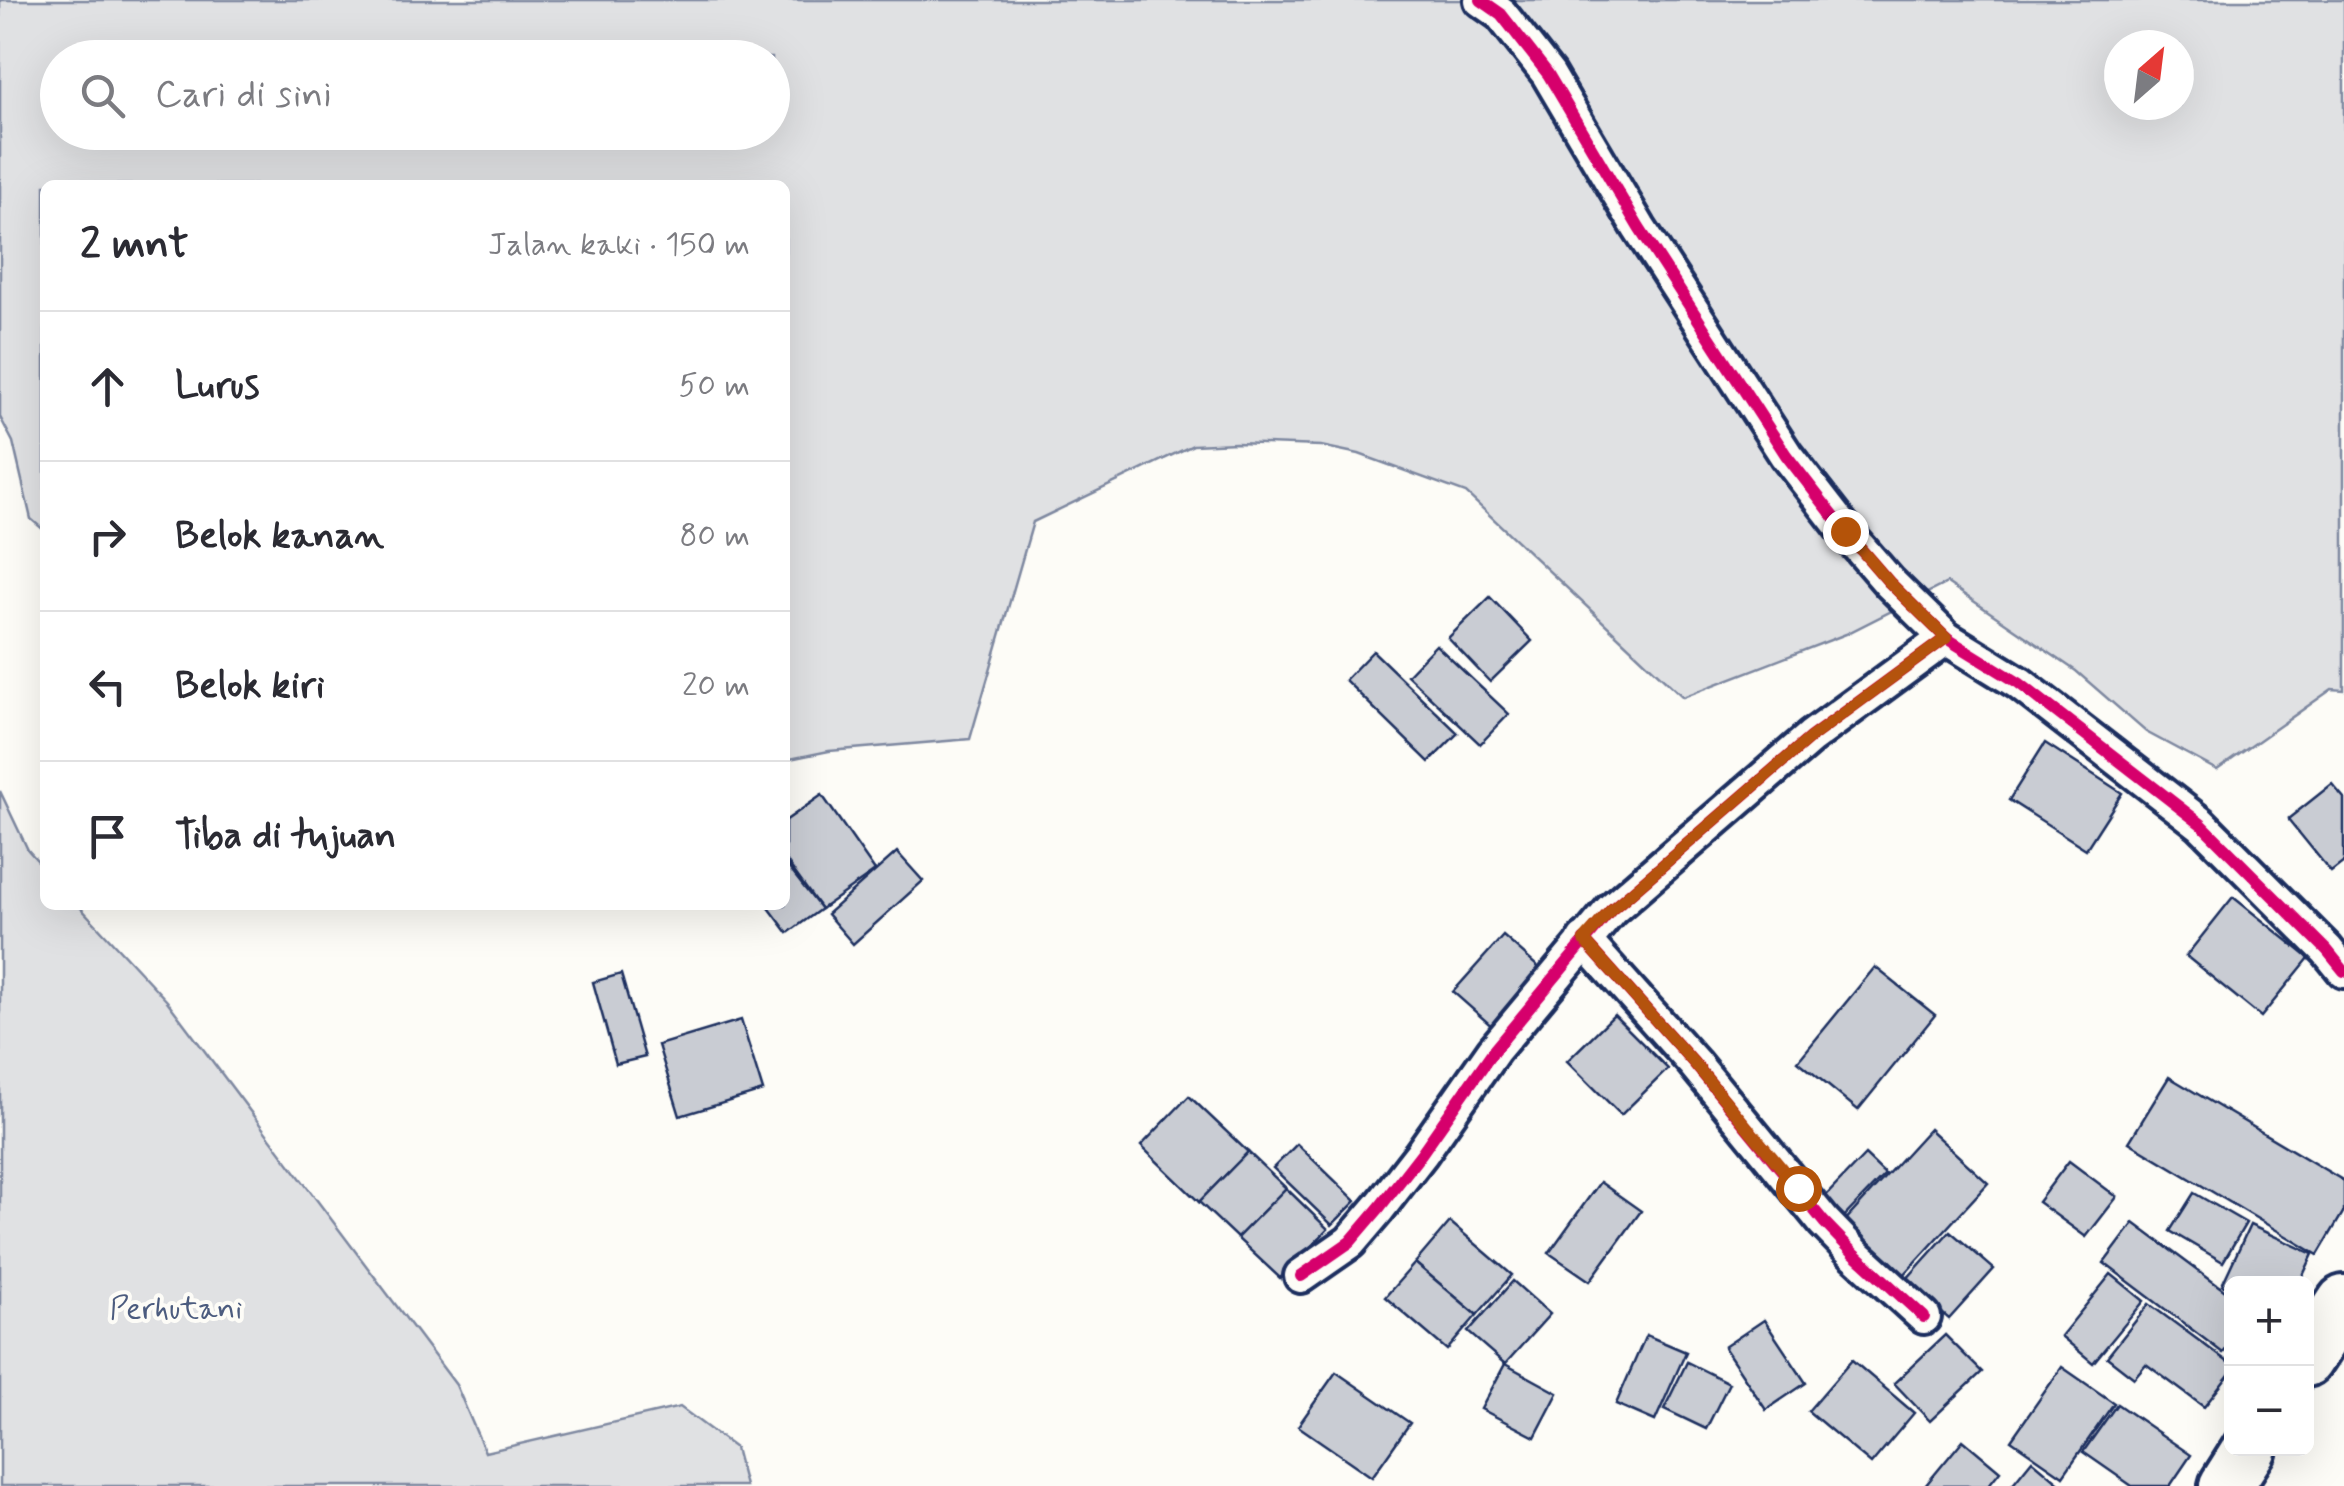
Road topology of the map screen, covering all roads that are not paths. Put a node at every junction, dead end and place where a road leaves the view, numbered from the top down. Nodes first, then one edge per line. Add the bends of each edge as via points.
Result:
1 (1481, 0) edge
2 (1946, 638) junction
3 (1584, 940) junction
4 (2344, 970) edge
5 (1301, 1276) dead end
6 (2344, 1302) edge
7 (1924, 1317) dead end
8 (2314, 1348) edge
9 (2245, 1456) edge
10 (2226, 1486) edge

1 - 2 street via 1501,14 1548,74 1786,455 1889,582
2 - 3 street via 1810,738
2 - 4 street via 2019,684 2201,824
3 - 5 street via 1379,1208 1350,1242
3 - 7 street via 1824,1222
6 - 8 highway
9 - 10 highway

